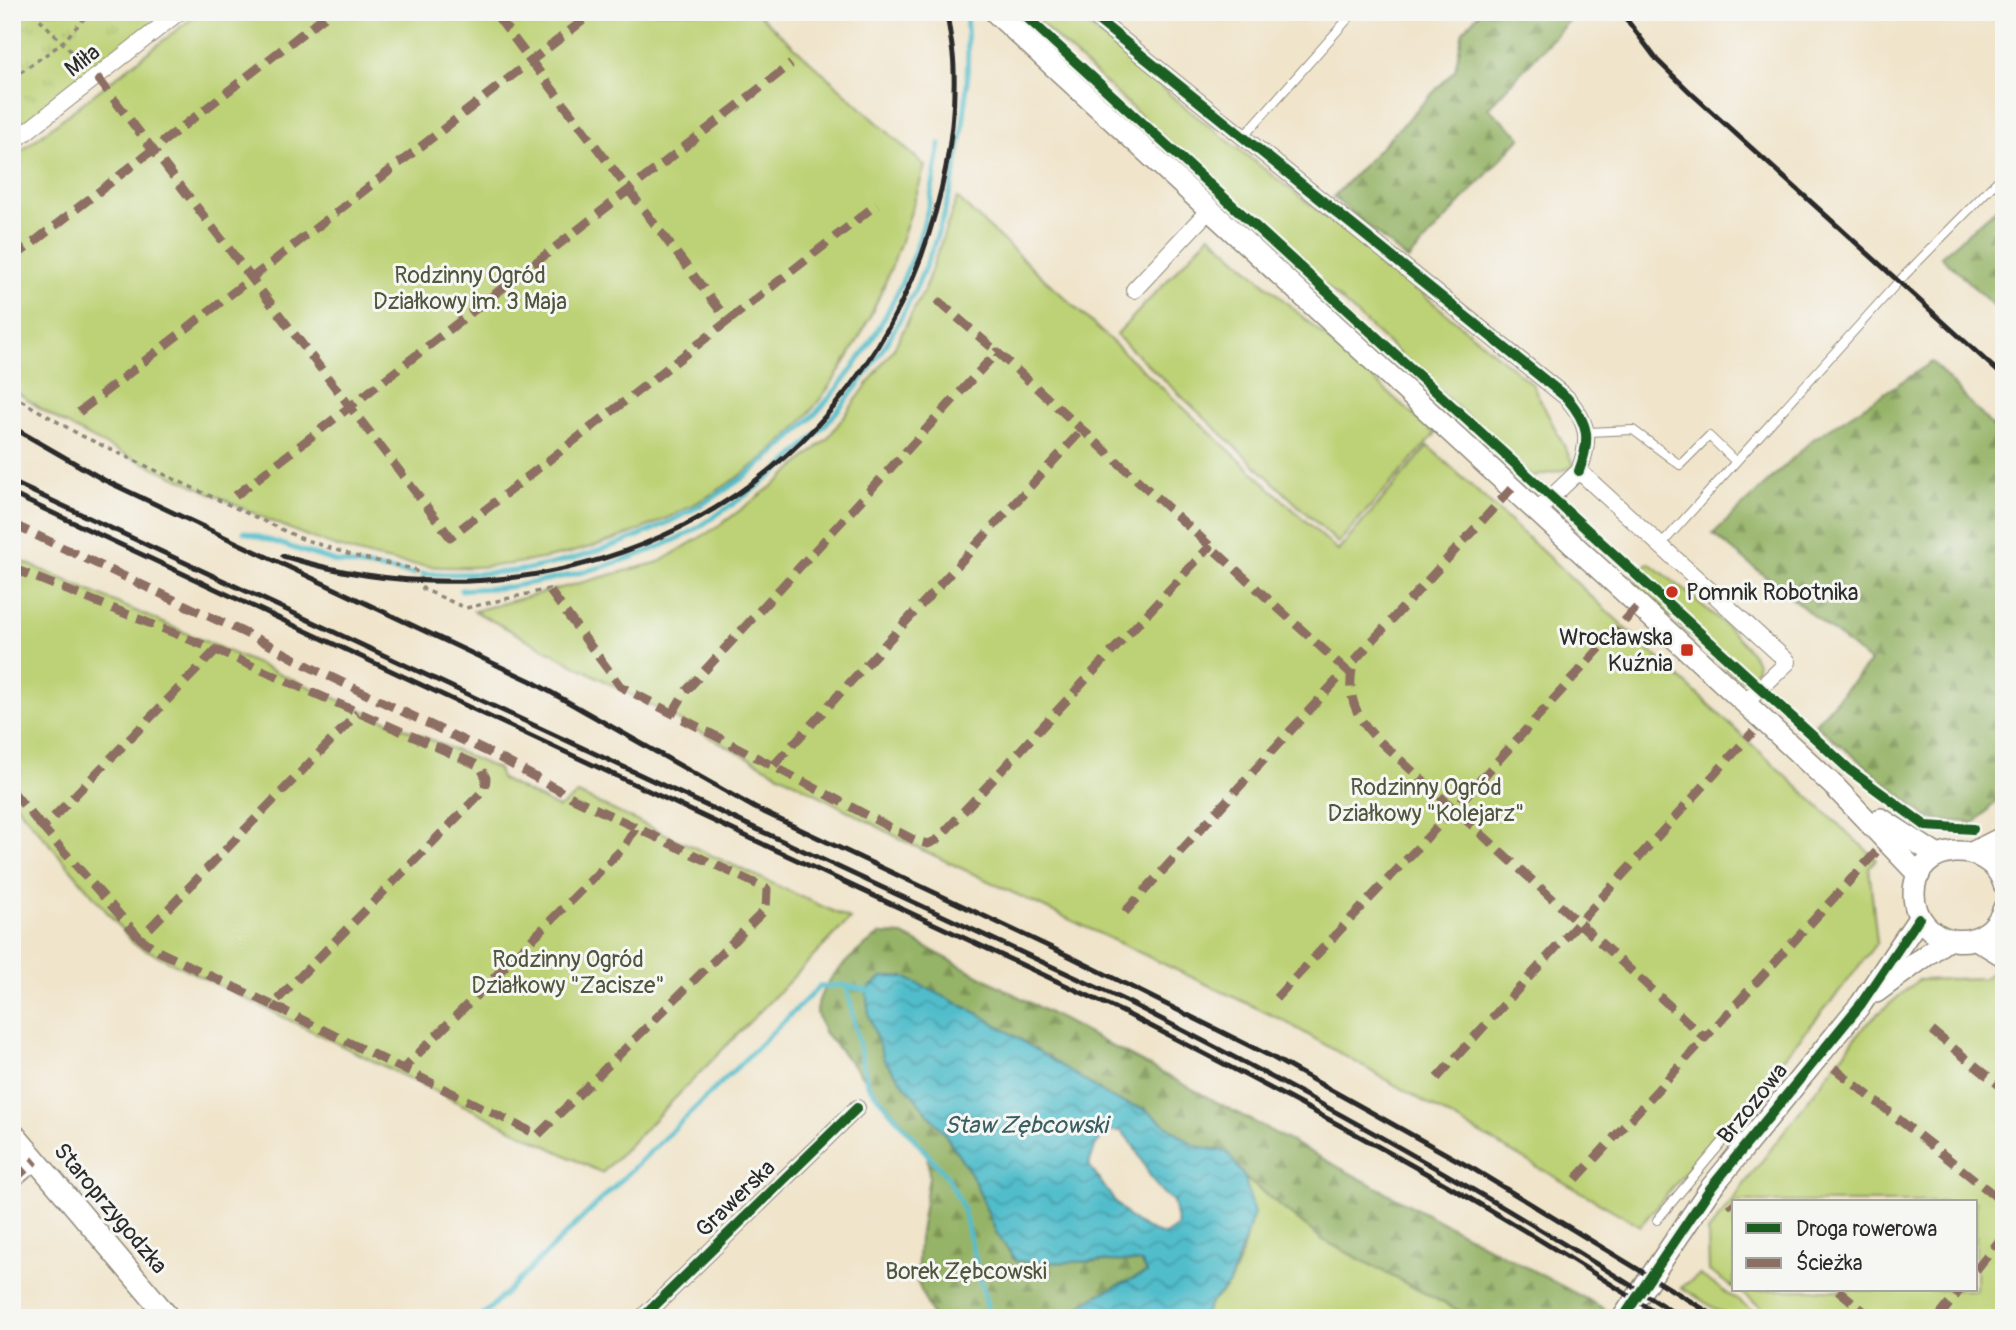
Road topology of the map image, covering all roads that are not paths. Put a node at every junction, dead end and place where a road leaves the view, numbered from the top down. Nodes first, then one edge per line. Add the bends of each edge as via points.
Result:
1 (180, 12) edge
2 (995, 12) edge
3 (1354, 12) edge
4 (1089, 13) edge
5 (1244, 136) junction
6 (12, 143) edge
7 (2004, 174) edge
8 (1210, 209) junction
9 (1134, 290) dead end
10 (1588, 432) junction
11 (1735, 461) junction
12 (1579, 471) junction
13 (1537, 511) junction
14 (1661, 545) junction
15 (1745, 703) junction
16 (1836, 789) junction
17 (2004, 837) edge
18 (1974, 852) junction
19 (1938, 856) junction
20 (1919, 875) junction
21 (2003, 881) edge
22 (2003, 914) edge
23 (1919, 918) junction
24 (1976, 939) junction
25 (1947, 940) junction
26 (2004, 956) edge
27 (1861, 1004) junction
28 (857, 1108) dead end
29 (12, 1132) edge
30 (1745, 1144) junction
31 (37, 1160) junction
32 (12, 1181) edge
33 (1657, 1220) dead end
34 (169, 1318) edge
35 (642, 1318) edge
36 (1623, 1318) edge

1 - 6 street, Miła
2 - 8 main road
3 - 5 lane
4 - 5 street
5 - 10 street via 1567,398
7 - 11 lane
8 - 9 street
8 - 13 main road
10 - 11 lane via 1633,430 1680,466 1709,436
10 - 12 street
11 - 14 lane
12 - 13 street
12 - 14 street
13 - 15 main road
14 - 15 street via 1788,662
15 - 16 main road
16 - 19 main road
16 - 20 main road
17 - 18 main road
18 - 19 main road via 1950,851
18 - 21 main road via 1986,859
19 - 20 main road
20 - 23 main road via 1914,897
22 - 24 main road
23 - 25 main road
23 - 27 main road, Brzozowa
24 - 25 main road
24 - 26 main road
25 - 27 main road, Brzozowa
27 - 30 main road, Brzozowa
28 - 35 street, Grawerska
29 - 31 main road, Staroprzygodzka
30 - 33 lane via 1730,1133
30 - 36 main road, Brzozowa
31 - 32 street
31 - 34 main road, Staroprzygodzka

